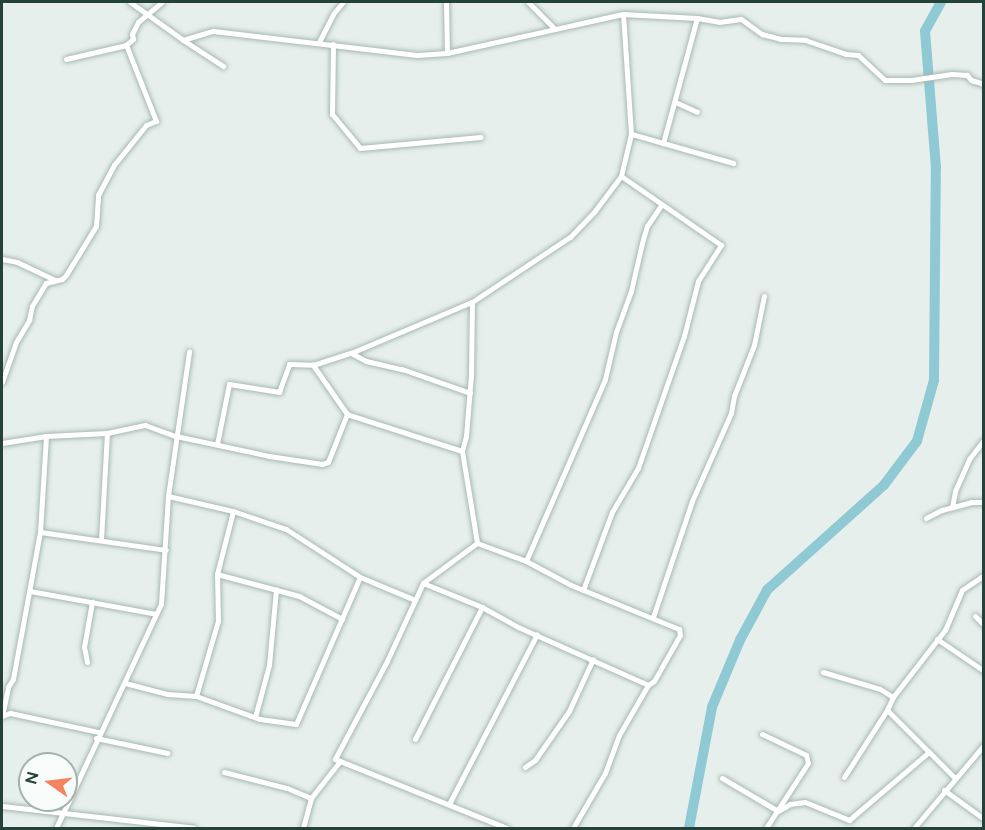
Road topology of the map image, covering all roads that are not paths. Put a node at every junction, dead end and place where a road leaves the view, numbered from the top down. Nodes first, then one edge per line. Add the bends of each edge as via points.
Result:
1 (130, 2) edge
2 (162, 2) edge
3 (343, 2) edge
4 (446, 2) edge
5 (528, 2) edge
6 (623, 14) junction
7 (145, 15) junction
8 (697, 18) junction
9 (554, 28) junction
10 (183, 40) junction
11 (319, 42) junction
12 (333, 44) junction
13 (126, 45) junction
14 (447, 53) junction
15 (66, 59) dead end
16 (223, 66) dead end
17 (984, 84) edge
18 (675, 102) junction
19 (697, 112) dead end
20 (631, 134) junction
21 (480, 137) dead end
22 (663, 142) junction
23 (734, 163) dead end
24 (621, 176) junction
25 (661, 204) junction
26 (2, 259) edge
27 (55, 280) junction
28 (764, 296) dead end
29 (472, 302) junction
30 (189, 352) dead end
31 (351, 353) junction
32 (313, 365) junction
33 (2, 382) edge
34 (470, 393) junction
35 (347, 414) junction
36 (107, 433) junction
37 (46, 436) junction
38 (176, 436) junction
39 (984, 440) edge
40 (2, 443) edge
41 (217, 444) junction
42 (462, 451) junction
43 (168, 496) junction
44 (984, 502) edge
45 (952, 507) junction
46 (233, 511) junction
47 (926, 518) dead end
48 (40, 532) junction
49 (101, 540) junction
50 (477, 543) junction
51 (166, 550) junction
52 (526, 561) junction
53 (217, 573) junction
54 (984, 574) edge
55 (360, 577) junction
56 (423, 583) junction
57 (276, 589) junction
58 (583, 590) junction
59 (30, 591) junction
60 (415, 600) junction
61 (92, 602) junction
62 (482, 607) junction
63 (156, 614) junction
64 (975, 616) dead end
65 (653, 617) junction
66 (342, 619) junction
67 (984, 625) edge
68 (537, 634) junction
69 (937, 639) junction
70 (593, 659) junction
71 (87, 662) dead end
72 (984, 671) edge
73 (823, 672) dead end
74 (125, 683) junction
75 (648, 685) junction
76 (196, 696) junction
77 (893, 697) junction
78 (886, 710) junction
79 (2, 716) edge
80 (255, 717) junction
81 (99, 732) junction
82 (762, 734) dead end
83 (96, 738) junction
84 (415, 739) dead end
85 (984, 745) edge
86 (929, 752) junction
87 (167, 753) dead end
88 (340, 761) junction
89 (525, 767) dead end
90 (224, 772) dead end
91 (844, 777) dead end
92 (954, 777) junction
93 (722, 778) dead end
94 (944, 790) junction
95 (311, 798) junction
96 (449, 804) junction
97 (2, 806) edge
98 (778, 811) junction
99 (62, 813) junction
100 (984, 819) edge
101 (56, 828) edge
102 (194, 828) edge
103 (303, 828) edge
104 (507, 828) edge
105 (573, 828) edge
106 (766, 828) edge
107 (914, 828) edge

1 - 7 street
2 - 7 street
3 - 11 street
4 - 14 street
5 - 9 street
6 - 8 street
6 - 9 street
6 - 20 street
7 - 10 street
7 - 13 street
8 - 17 street via 719,22 741,19 762,34 805,40 858,55 885,80 952,74 967,75
8 - 18 street
9 - 14 street
10 - 11 street via 213,31
10 - 16 street
11 - 12 street
12 - 14 street via 417,55
12 - 21 street via 332,114 360,148
13 - 15 street
13 - 27 street via 156,121 146,125 114,165 98,195 96,226 66,274
18 - 19 street
18 - 22 street
20 - 22 street
20 - 24 street
22 - 23 street
24 - 25 street
24 - 29 street via 594,213 570,237
25 - 52 street via 647,226 605,379
25 - 58 street via 721,245 698,281 684,336 638,468 612,512
26 - 27 street
27 - 33 street via 46,283 32,306
28 - 65 street via 754,345 731,413 692,501
29 - 31 street
29 - 34 street
30 - 38 street
31 - 32 street
31 - 34 street via 366,362 402,369
32 - 35 street
32 - 41 street via 289,364 279,392 229,384
34 - 42 street
35 - 41 street via 328,462 322,464
35 - 42 street
36 - 37 street
36 - 38 street via 145,425
36 - 49 street
37 - 40 street
37 - 48 street
38 - 41 street
38 - 43 street
39 - 45 street via 969,459
42 - 50 street
43 - 46 street
43 - 51 street
44 - 45 street
45 - 47 street
46 - 53 street
46 - 55 street via 286,529
48 - 49 street
48 - 59 street
49 - 51 street
50 - 52 street
50 - 56 street
51 - 63 street via 161,603
52 - 58 street
53 - 57 street
53 - 76 street via 218,621
54 - 69 street via 962,590 945,630
55 - 60 street
55 - 66 street
56 - 60 street
56 - 62 street
57 - 66 street via 299,596
57 - 80 street via 269,665
58 - 65 street
59 - 61 street
59 - 79 street
60 - 88 street via 335,759
61 - 63 street
61 - 71 street via 84,647
62 - 68 street
62 - 84 street
63 - 74 street
64 - 67 street
65 - 75 street via 677,627 680,635
66 - 80 street via 296,724
68 - 70 street
68 - 96 street
69 - 72 street
69 - 77 street
70 - 75 street
70 - 89 street via 560,726 535,760
73 - 77 street via 880,689
74 - 76 street via 167,694
74 - 81 street
75 - 105 street
76 - 80 street
77 - 78 street
78 - 86 street
78 - 91 street
79 - 81 street via 10,713
81 - 83 street
82 - 98 street via 806,755 808,763
83 - 87 street
83 - 99 street
85 - 92 street
86 - 92 street
86 - 98 street via 849,820 805,802
88 - 95 street
88 - 96 street
90 - 95 street
92 - 94 street
93 - 98 street
94 - 100 street
94 - 107 street
95 - 103 street
96 - 104 street
97 - 99 street
98 - 106 street
99 - 101 street
99 - 102 street

